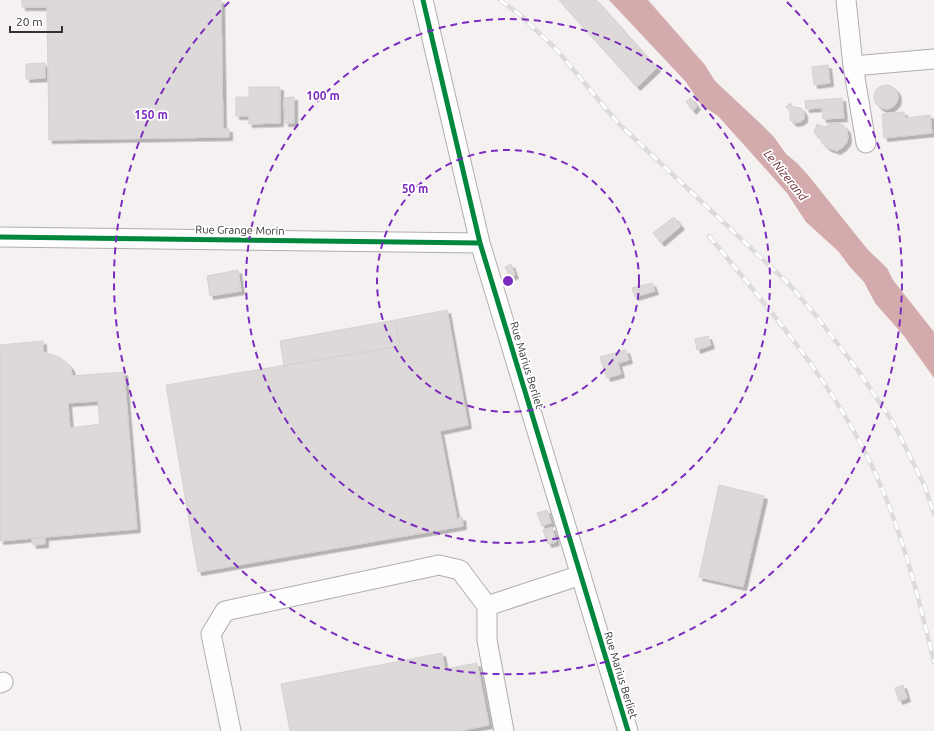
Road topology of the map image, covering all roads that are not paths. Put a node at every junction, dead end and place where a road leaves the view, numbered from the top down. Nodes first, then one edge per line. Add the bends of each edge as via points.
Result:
1 (423, 0) edge
2 (846, 0) edge
3 (934, 59) edge
4 (853, 66) junction
5 (866, 143) dead end
6 (0, 237) edge
7 (480, 243) junction
8 (581, 575) junction
9 (487, 606) junction
10 (231, 731) edge
11 (504, 731) edge
12 (628, 731) edge

1 - 7 street, Rue Marius Berliet
2 - 4 street
3 - 4 street
4 - 5 street
6 - 7 street, Rue Grange Morin
7 - 8 street, Rue Marius Berliet
8 - 9 street
8 - 12 street, Rue Marius Berliet
9 - 10 street via 460,570 439,565 225,611 211,634
9 - 11 street via 487,640

